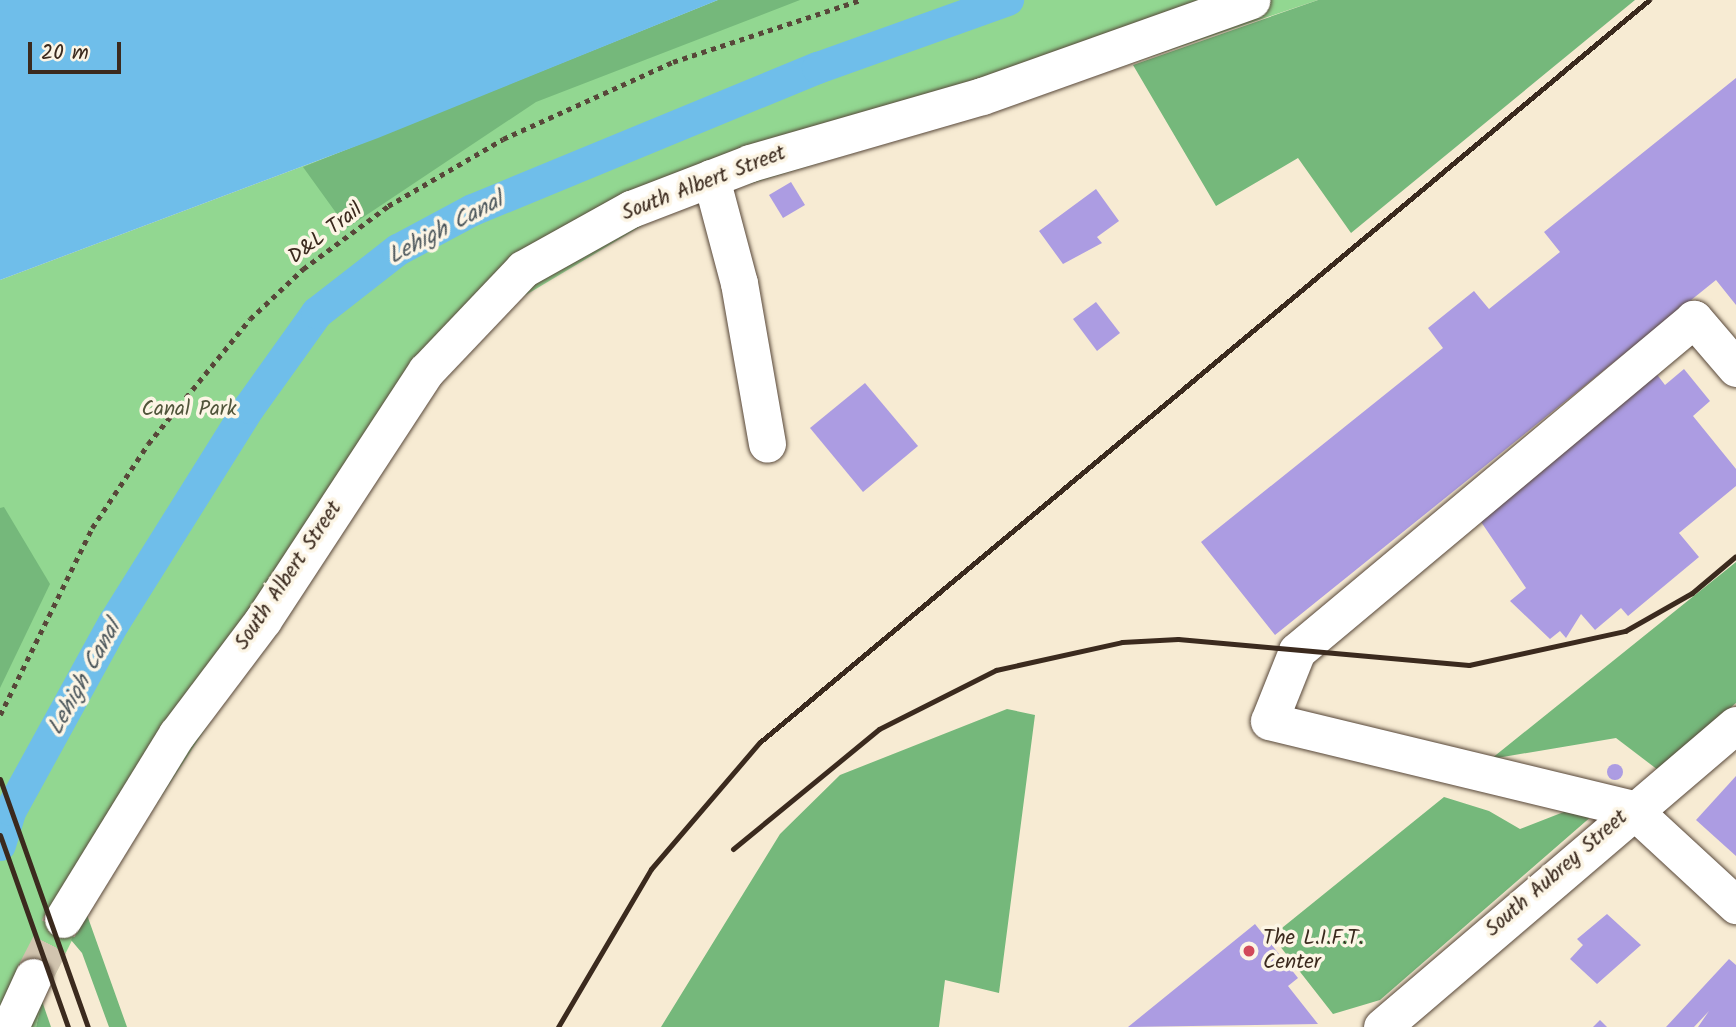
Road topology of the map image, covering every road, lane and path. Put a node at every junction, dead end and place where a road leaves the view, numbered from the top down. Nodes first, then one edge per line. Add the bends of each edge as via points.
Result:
1 (860, 0) edge
2 (1251, 0) edge
3 (711, 178) junction
4 (1736, 368) edge
5 (767, 444) dead end
6 (0, 715) edge
7 (1736, 725) edge
8 (1632, 809) junction
9 (1736, 905) edge
10 (64, 919) tunnel mouth
11 (33, 977) tunnel mouth
12 (10, 1027) edge
13 (1382, 1027) edge

1 - 6 path, D&L Trail via 673,62 503,139 338,243 250,319 148,444 92,528
2 - 3 street, South Albert Street via 982,96
3 - 5 street via 739,284
3 - 10 street, South Albert Street via 631,209 523,270 426,371 262,620 177,734
4 - 8 street via 1694,319 1297,651 1269,720
7 - 8 street, South Aubrey Street
8 - 9 street
8 - 13 street, South Aubrey Street
11 - 12 street

